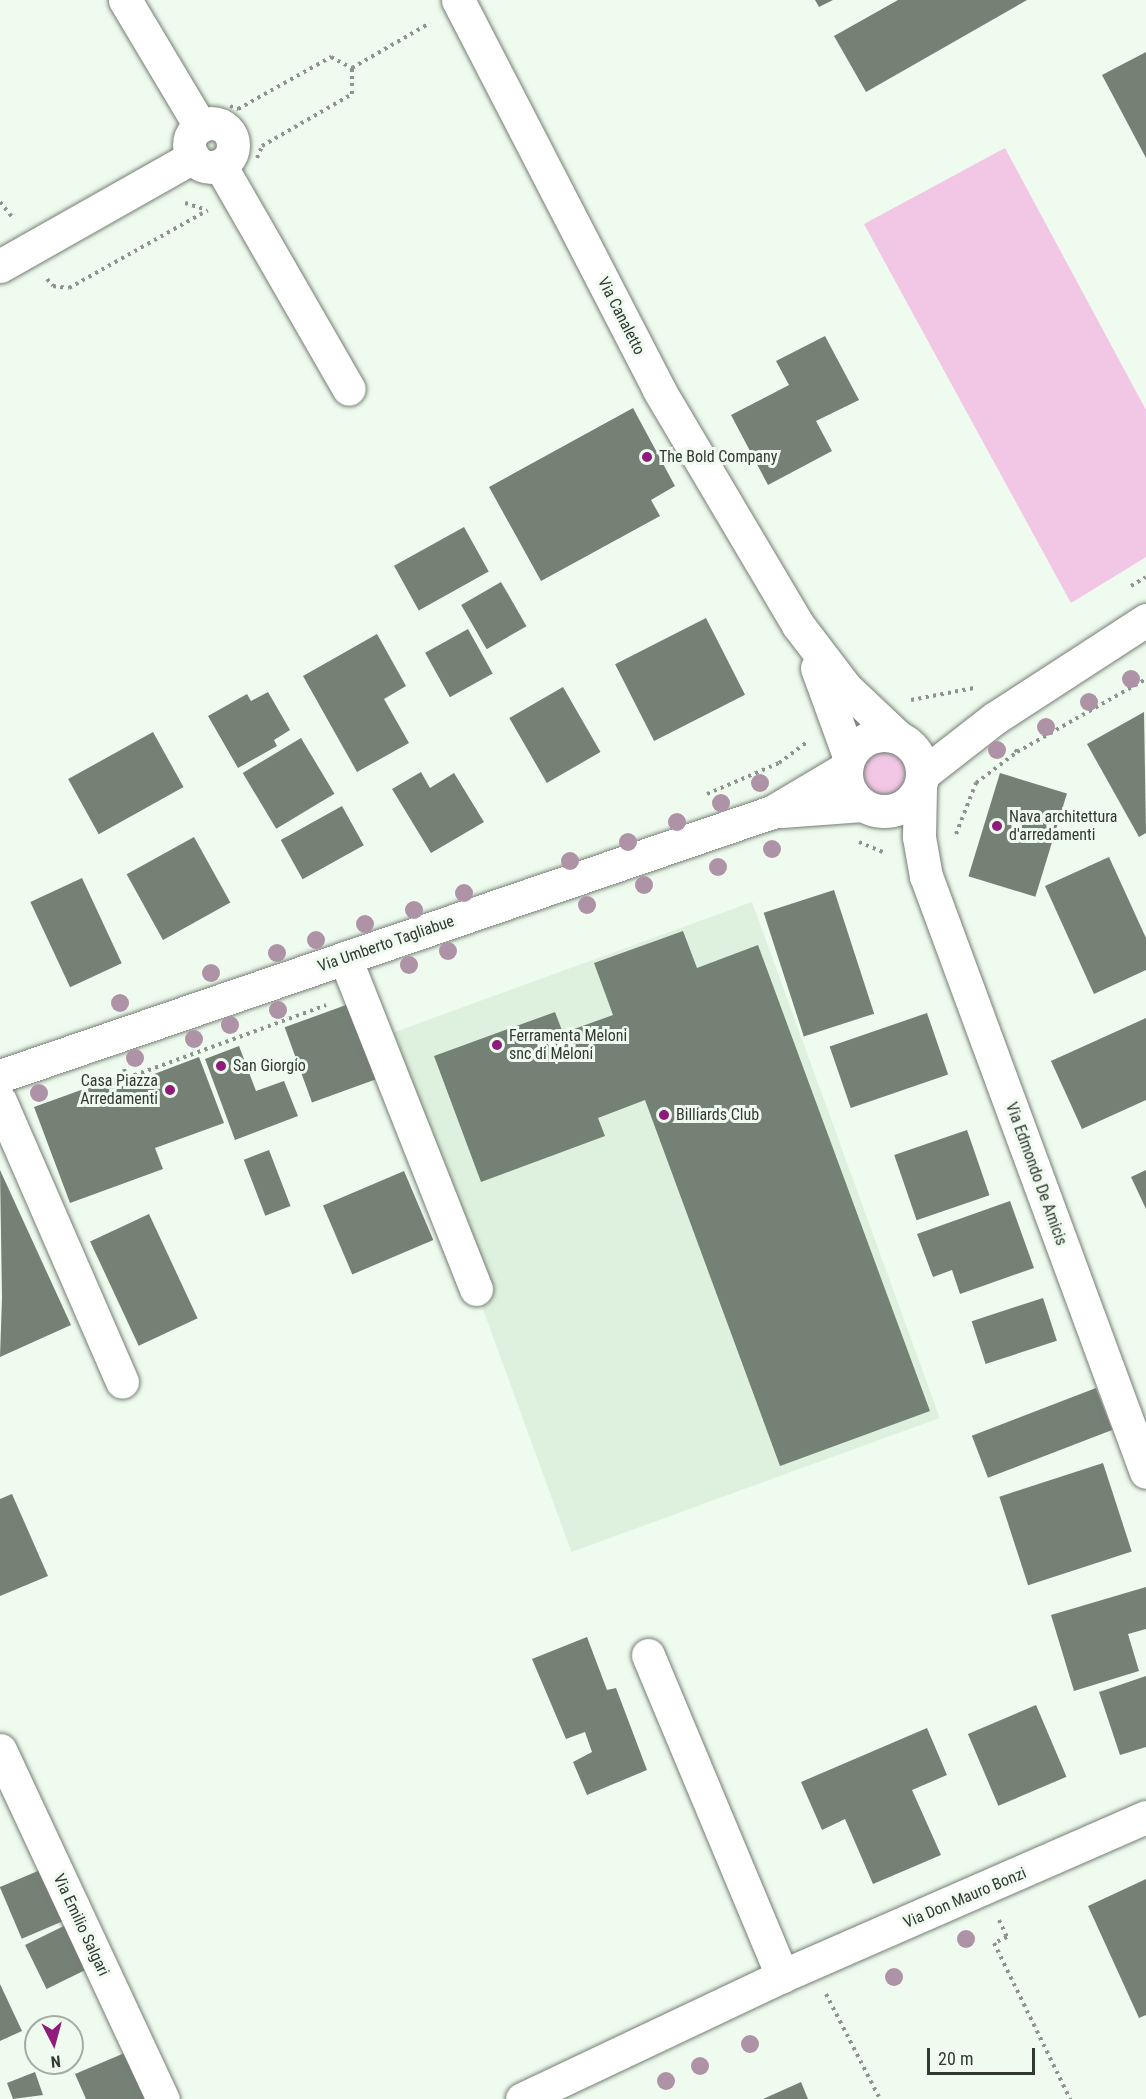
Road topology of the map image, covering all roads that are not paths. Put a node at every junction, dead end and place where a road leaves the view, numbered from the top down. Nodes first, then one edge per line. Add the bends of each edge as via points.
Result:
1 (125, 0) edge
2 (459, 2) edge
3 (204, 150) junction
4 (0, 266) edge
5 (349, 389) dead end
6 (1146, 620) edge
7 (798, 625) junction
8 (1146, 644) edge
9 (1000, 715) junction
10 (904, 740) junction
11 (848, 762) junction
12 (922, 781) junction
13 (870, 808) junction
14 (772, 812) junction
15 (926, 876) junction
16 (345, 958) junction
17 (0, 1076) edge
18 (0, 1101) edge
19 (476, 1289) dead end
20 (122, 1382) dead end
21 (1146, 1472) edge
22 (648, 1655) dead end
23 (0, 1750) edge
24 (1146, 1817) edge
25 (796, 1970) junction
26 (163, 2099) edge
27 (522, 2099) edge

1 - 3 street
2 - 7 street, Via Canaletto via 659,390
3 - 4 street
3 - 5 street via 236,194
6 - 9 street
7 - 10 street, Via Canaletto via 846,688
7 - 11 street, Via Canaletto
8 - 9 street
9 - 10 street
9 - 12 street
10 - 11 street via 870,737
10 - 12 street
11 - 13 street via 849,789
11 - 14 street, Via Umberto Tagliabue
12 - 13 street via 911,802
12 - 15 street, Via Edmondo De Amicis via 918,828
13 - 14 street, Via Umberto Tagliabue
13 - 15 street, Via Edmondo De Amicis
14 - 16 street, Via Umberto Tagliabue
15 - 21 street, Via Edmondo De Amicis
16 - 17 street, Via Umberto Tagliabue
16 - 19 street
18 - 20 street
22 - 25 street
23 - 26 street, Via Emilio Salgari
24 - 25 street, Via Don Mauro Bonzi via 985,1891
25 - 27 street, Via Don Mauro Bonzi

